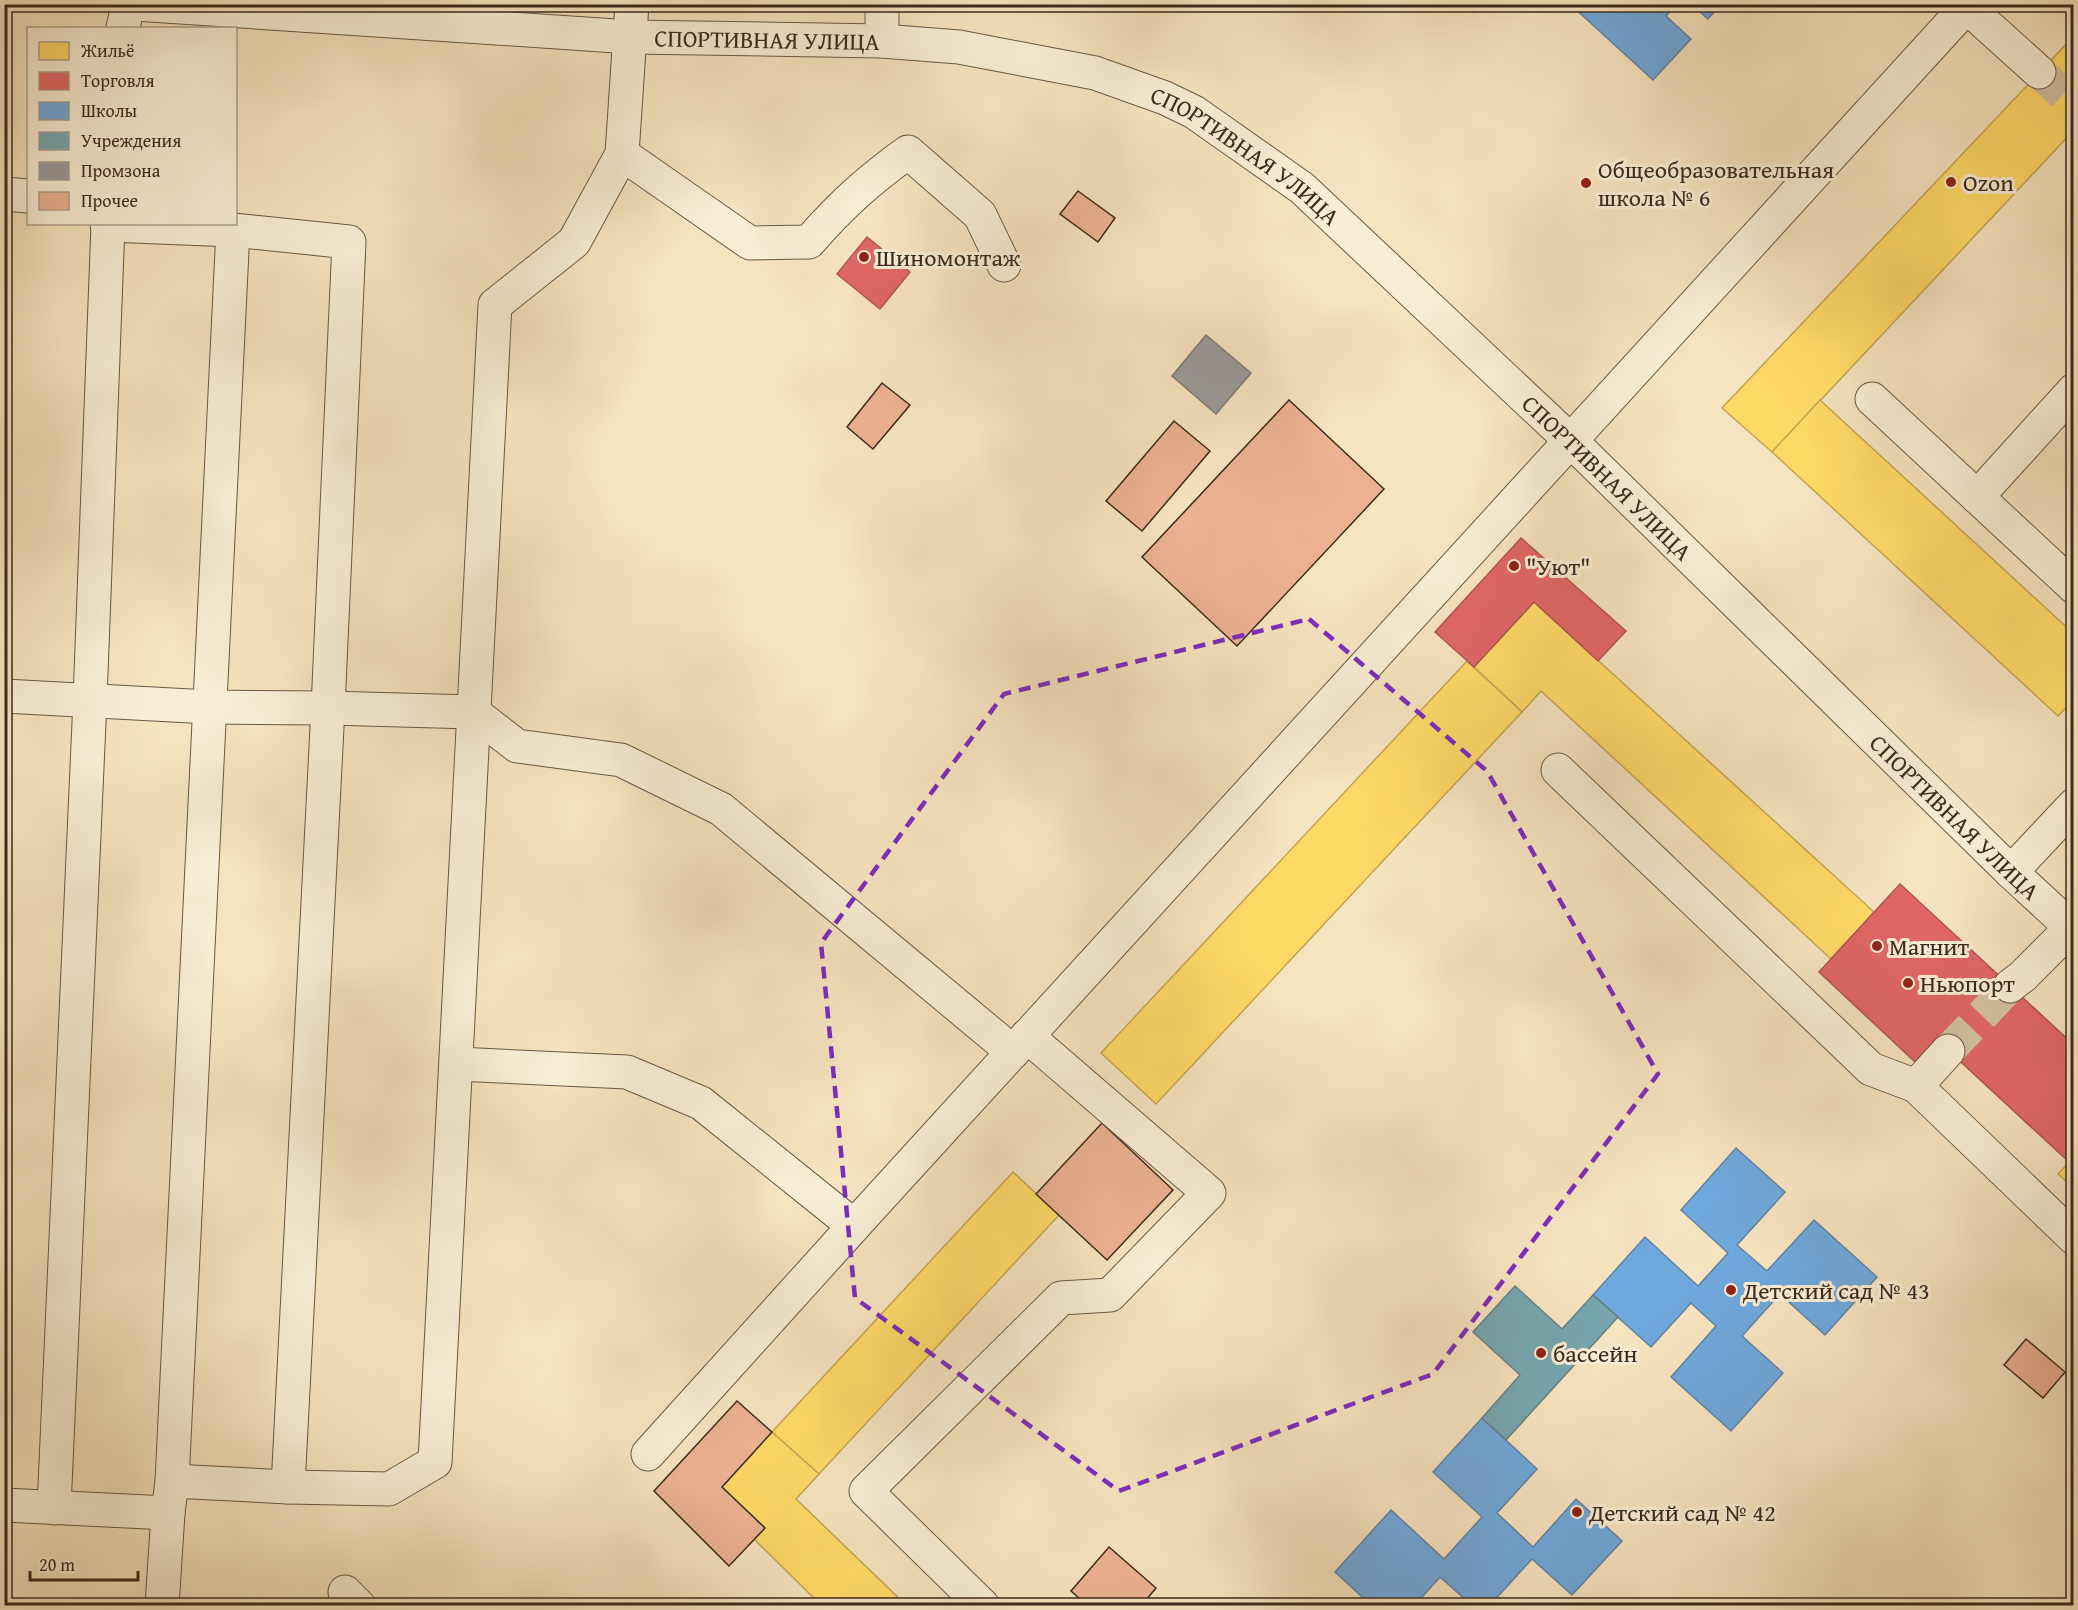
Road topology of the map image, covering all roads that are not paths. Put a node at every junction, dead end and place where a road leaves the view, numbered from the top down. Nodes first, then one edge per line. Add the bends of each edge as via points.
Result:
1 (128, 4) edge
2 (135, 4) edge
3 (632, 4) edge
4 (882, 4) edge
5 (1968, 6) edge
6 (123, 27) edge
7 (631, 36) junction
8 (882, 41) junction
9 (2039, 72) tunnel mouth
10 (622, 154) junction
11 (4, 194) edge
12 (27, 196) edge
13 (108, 225) edge
14 (129, 225) edge
15 (233, 230) junction
16 (1004, 265) dead end
17 (2073, 390) edge
18 (1872, 399) dead end
19 (1572, 442) junction
20 (1977, 497) junction
21 (2073, 587) edge
22 (4, 696) edge
23 (90, 700) junction
24 (209, 707) junction
25 (328, 708) junction
26 (474, 712) junction
27 (1558, 770) dead end
28 (2073, 806) edge
29 (2011, 872) junction
30 (2072, 929) edge
31 (2010, 986) tunnel mouth
32 (1020, 1044) junction
33 (1948, 1050) tunnel mouth
34 (457, 1064) junction
35 (1916, 1086) junction
36 (854, 1226) junction
37 (2073, 1238) edge
38 (648, 1454) dead end
39 (172, 1481) junction
40 (288, 1487) junction
41 (4, 1505) edge
42 (54, 1508) junction
43 (168, 1514) junction
44 (162, 1605) edge
45 (983, 1605) edge

1 - 6 street
2 - 7 street, СПОРТИВНАЯ УЛИЦА
3 - 7 street
4 - 8 street
5 - 9 street
5 - 19 street
7 - 8 street, СПОРТИВНАЯ УЛИЦА
7 - 10 street
8 - 19 street, СПОРТИВНАЯ УЛИЦА via 959,47 1095,73 1194,112 1302,188
10 - 16 street via 750,243 809,242 871,179 908,152 980,215
10 - 26 street via 574,242 495,305
11 - 12 street
13 - 23 street
14 - 15 street
15 - 24 street
15 - 25 street via 349,242
17 - 20 street
18 - 20 street
19 - 29 street, СПОРТИВНАЯ УЛИЦА
19 - 32 street
20 - 21 street
22 - 23 street
23 - 24 street
23 - 42 street
24 - 25 street
24 - 39 street
25 - 26 street
25 - 40 street
26 - 32 street via 517,746 621,760 721,809
26 - 34 street
27 - 35 street via 1870,1069
28 - 29 street
29 - 30 street, СПОРТИВНАЯ УЛИЦА
30 - 31 street
32 - 36 street
32 - 45 street via 1209,1193 1110,1295 1061,1298 866,1491
33 - 35 street
34 - 36 street via 627,1072 701,1103
34 - 40 street via 435,1462 389,1489
35 - 37 street
36 - 38 street
39 - 40 street
39 - 43 street
41 - 42 street
42 - 43 street
43 - 44 street

